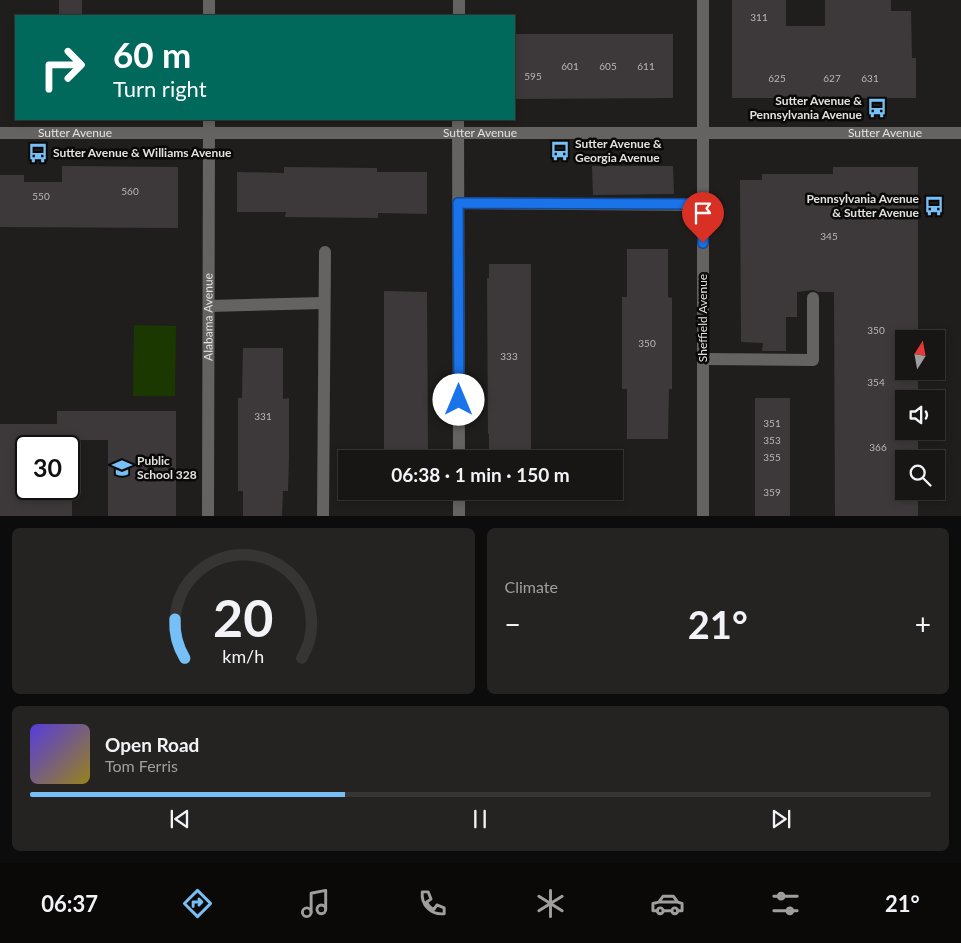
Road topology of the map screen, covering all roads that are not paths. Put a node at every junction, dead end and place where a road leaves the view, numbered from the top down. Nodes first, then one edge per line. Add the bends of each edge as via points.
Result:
1 (209, 0) edge
2 (459, 0) edge
3 (703, 0) edge
4 (209, 15) edge
5 (459, 15) edge
6 (209, 120) edge
7 (458, 120) edge
8 (209, 132) junction
9 (458, 132) junction
10 (703, 132) junction
11 (0, 133) edge
12 (961, 133) edge
13 (458, 203) junction
14 (703, 204) junction
15 (325, 252) dead end
16 (813, 298) dead end
17 (324, 303) junction
18 (208, 306) junction
19 (703, 359) junction
20 (459, 450) edge
21 (459, 500) edge
22 (208, 516) edge
23 (323, 516) edge
24 (459, 516) edge
25 (703, 516) edge

1 - 4 street
2 - 5 street
3 - 10 street, Sheffield Avenue
6 - 8 street, Alabama Avenue
7 - 9 street
8 - 9 street, Sutter Avenue
8 - 11 street, Sutter Avenue
8 - 18 street, Alabama Avenue
9 - 10 street, Sutter Avenue
9 - 13 street
10 - 12 street, Sutter Avenue
10 - 14 street, Sheffield Avenue
13 - 14 street
13 - 20 street
14 - 19 street, Sheffield Avenue
15 - 17 street
16 - 19 street via 813,360
17 - 18 street
17 - 23 street
18 - 22 street, Alabama Avenue
19 - 25 street, Sheffield Avenue
21 - 24 street

